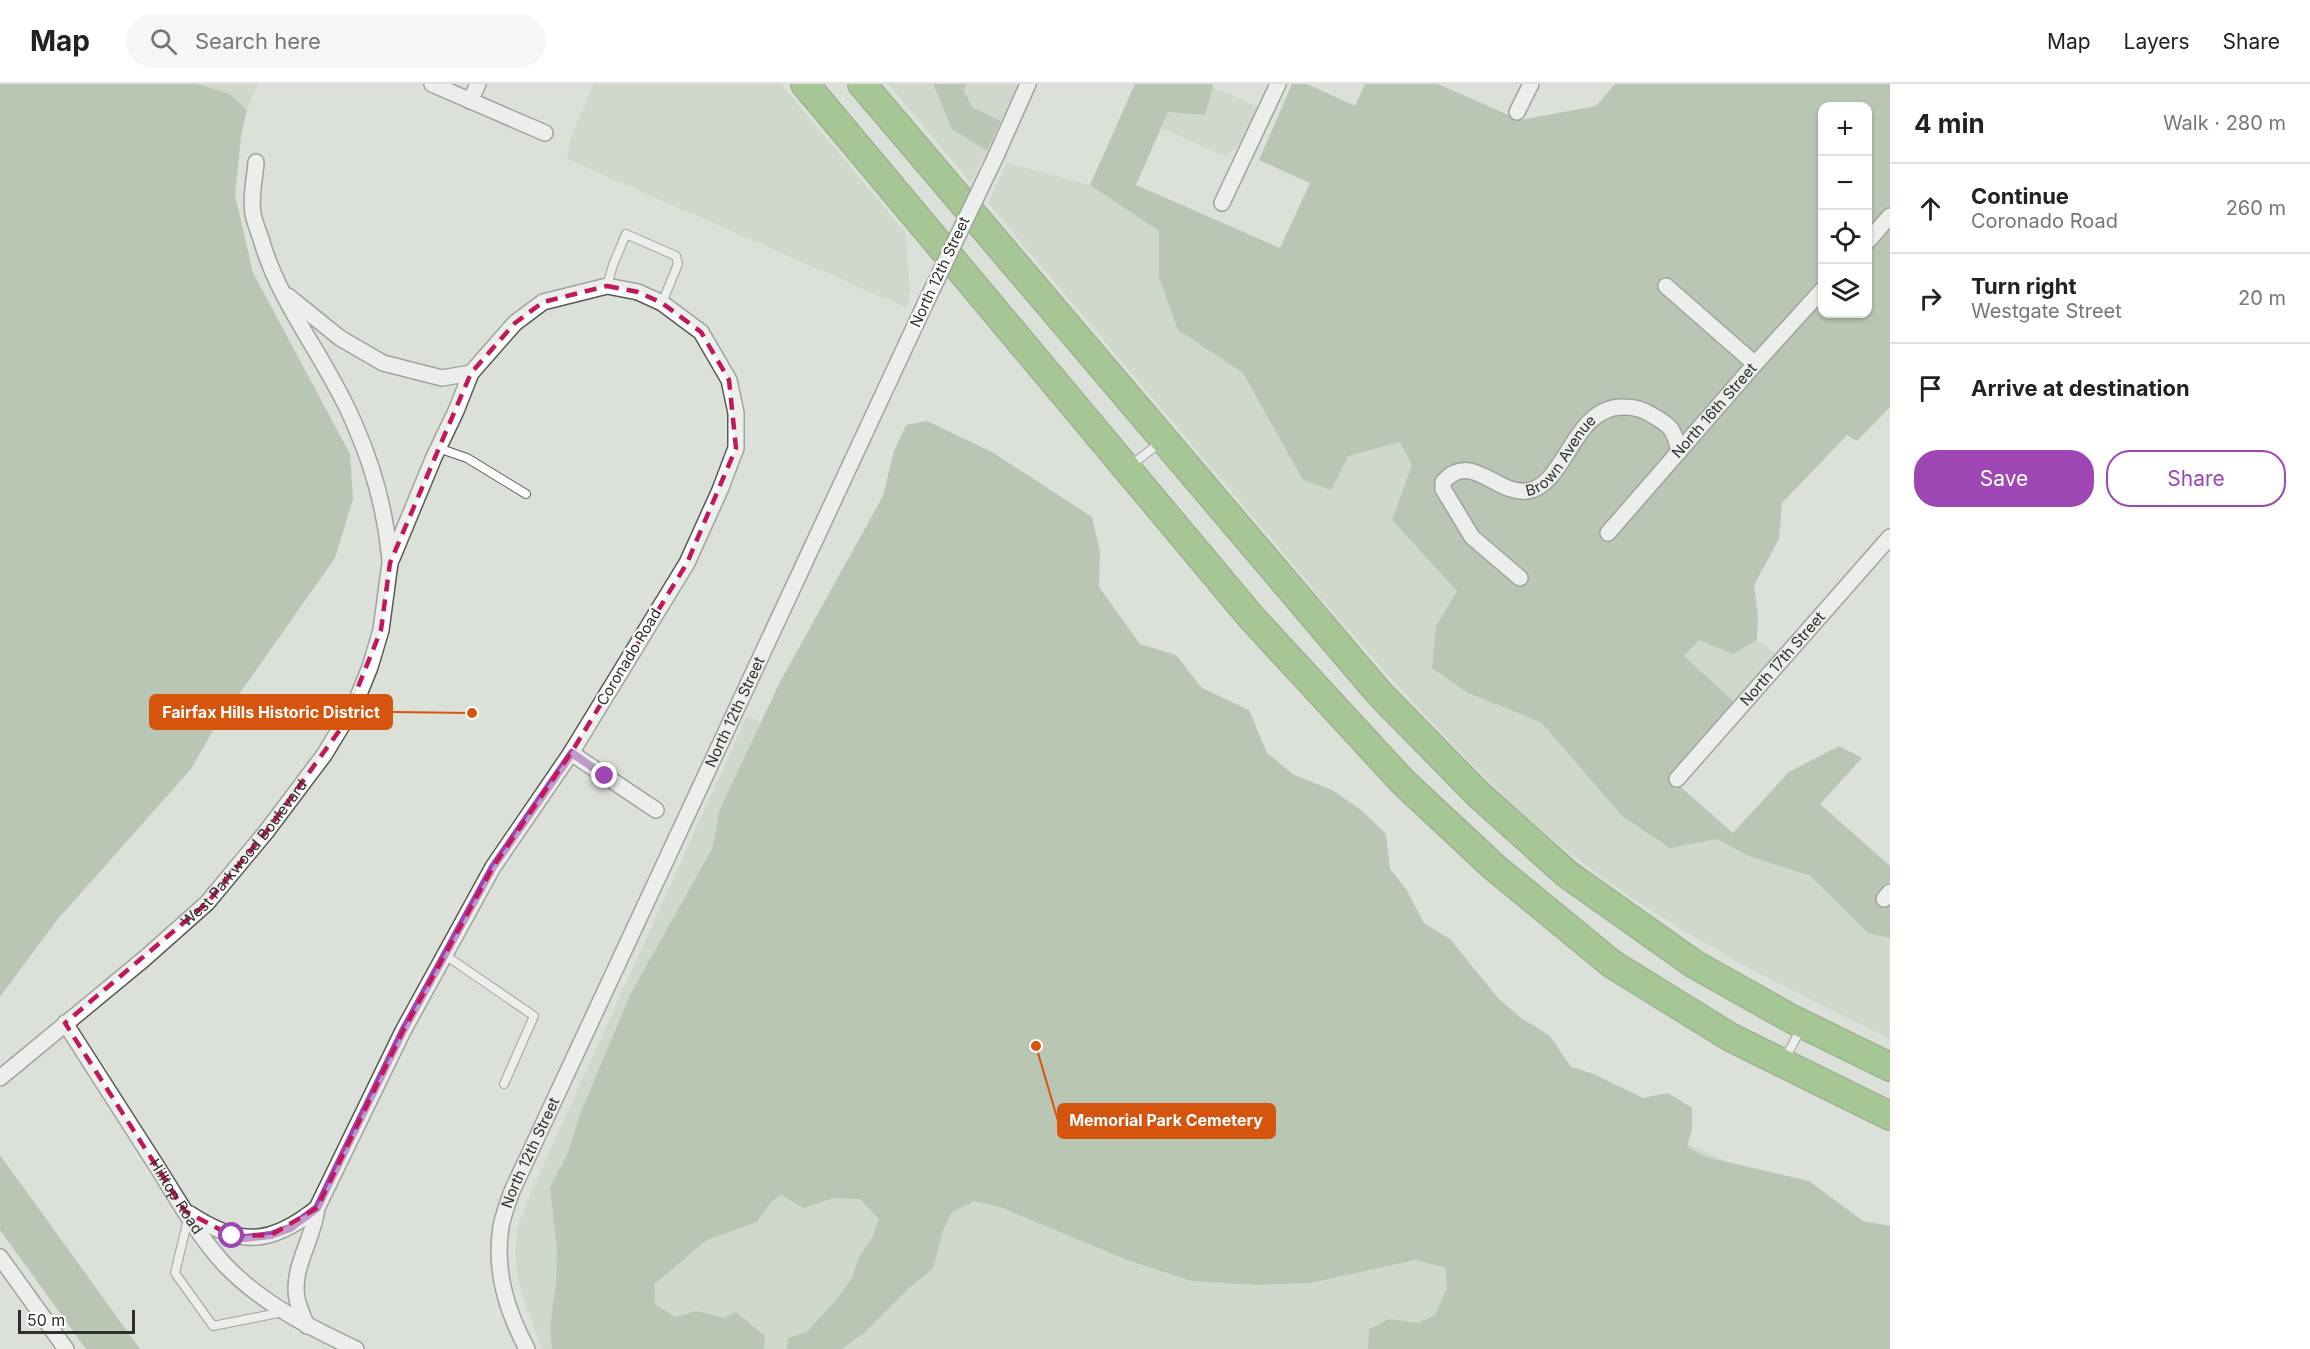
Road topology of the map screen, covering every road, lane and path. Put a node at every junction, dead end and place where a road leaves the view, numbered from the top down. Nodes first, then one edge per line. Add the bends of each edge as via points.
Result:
1 (432, 84) edge
2 (478, 84) edge
3 (805, 84) edge
4 (862, 84) edge
5 (1028, 84) edge
6 (1278, 84) edge
7 (1531, 84) edge
8 (470, 101) junction
9 (1517, 112) dead end
10 (545, 133) dead end
11 (256, 162) dead end
12 (1222, 203) dead end
13 (1890, 216) edge
14 (1872, 236) edge
15 (607, 286) junction
16 (1666, 286) dead end
17 (280, 290) junction
18 (1818, 294) edge
19 (662, 303) junction
20 (1755, 364) junction
21 (471, 373) junction
22 (1164, 439) junction
23 (438, 448) junction
24 (1678, 452) junction
25 (1126, 468) junction
26 (526, 495) dead end
27 (1608, 533) dead end
28 (1890, 537) edge
29 (390, 563) junction
30 (1520, 578) dead end
31 (572, 753) junction
32 (1677, 779) dead end
33 (656, 810) dead end
34 (445, 955) junction
35 (65, 1023) junction
36 (1803, 1025) junction
37 (1783, 1063) junction
38 (1890, 1067) edge
39 (0, 1078) edge
40 (504, 1084) dead end
41 (1890, 1116) edge
42 (317, 1208) junction
43 (186, 1214) junction
44 (0, 1257) edge
45 (285, 1312) junction
46 (306, 1326) junction
47 (66, 1349) edge
48 (356, 1349) edge
49 (527, 1349) edge

1 - 8 street
2 - 8 street
3 - 25 highway
4 - 22 highway
5 - 49 street, North 12th Street, bridge via 512,1191 501,1227 499,1267 505,1300
6 - 12 street
7 - 9 street
8 - 10 street
11 - 17 street, West Parkwood Boulevard via 253,213
13 - 14 street
15 - 19 street, Coronado Road via 638,292
15 - 19 lane via 626,234 676,256 678,264
15 - 21 street, Coronado Road via 543,302 515,323
16 - 20 street
17 - 21 street, West Parkwood Boulevard via 340,338 383,363 442,378
17 - 29 street, West Parkwood Boulevard via 354,422 374,477 387,530
18 - 20 street, North 16th Street
19 - 31 street, Coronado Road via 701,332 729,380 736,414 736,448 687,563
20 - 24 street, North 16th Street
21 - 23 street, West Parkwood Boulevard
22 - 25 lane
22 - 36 highway via 1380,694 1478,794 1577,881 1694,964
23 - 26 lane via 467,458
23 - 29 street, West Parkwood Boulevard
24 - 27 street, North 16th Street
24 - 30 street, Brown Avenue via 1670,426 1636,408 1619,407 1607,409 1590,421 1537,488 1514,490 1461,469 1450,474 1443,489 1472,537
25 - 37 highway via 1251,617 1403,782 1494,867 1612,964 1730,1037
28 - 32 street, North 17th Street
29 - 35 street, West Parkwood Boulevard via 381,630 370,667 355,704 324,755 207,903
31 - 33 street
31 - 34 street, Coronado Road via 493,867
34 - 40 lane via 534,1017
34 - 42 street, Coronado Road via 403,1031
35 - 39 street, West Parkwood Boulevard
35 - 43 street, Hilltop Road
36 - 37 lane
36 - 38 highway
37 - 41 highway
42 - 43 street, Coronado Road via 290,1228 245,1238 219,1231
42 - 46 street, Coronado Road via 296,1286
43 - 45 street, Hilltop Road via 227,1267
43 - 45 lane via 175,1273 213,1326
44 - 47 street
45 - 46 street, Hilltop Road
46 - 48 street, Hilltop Road

